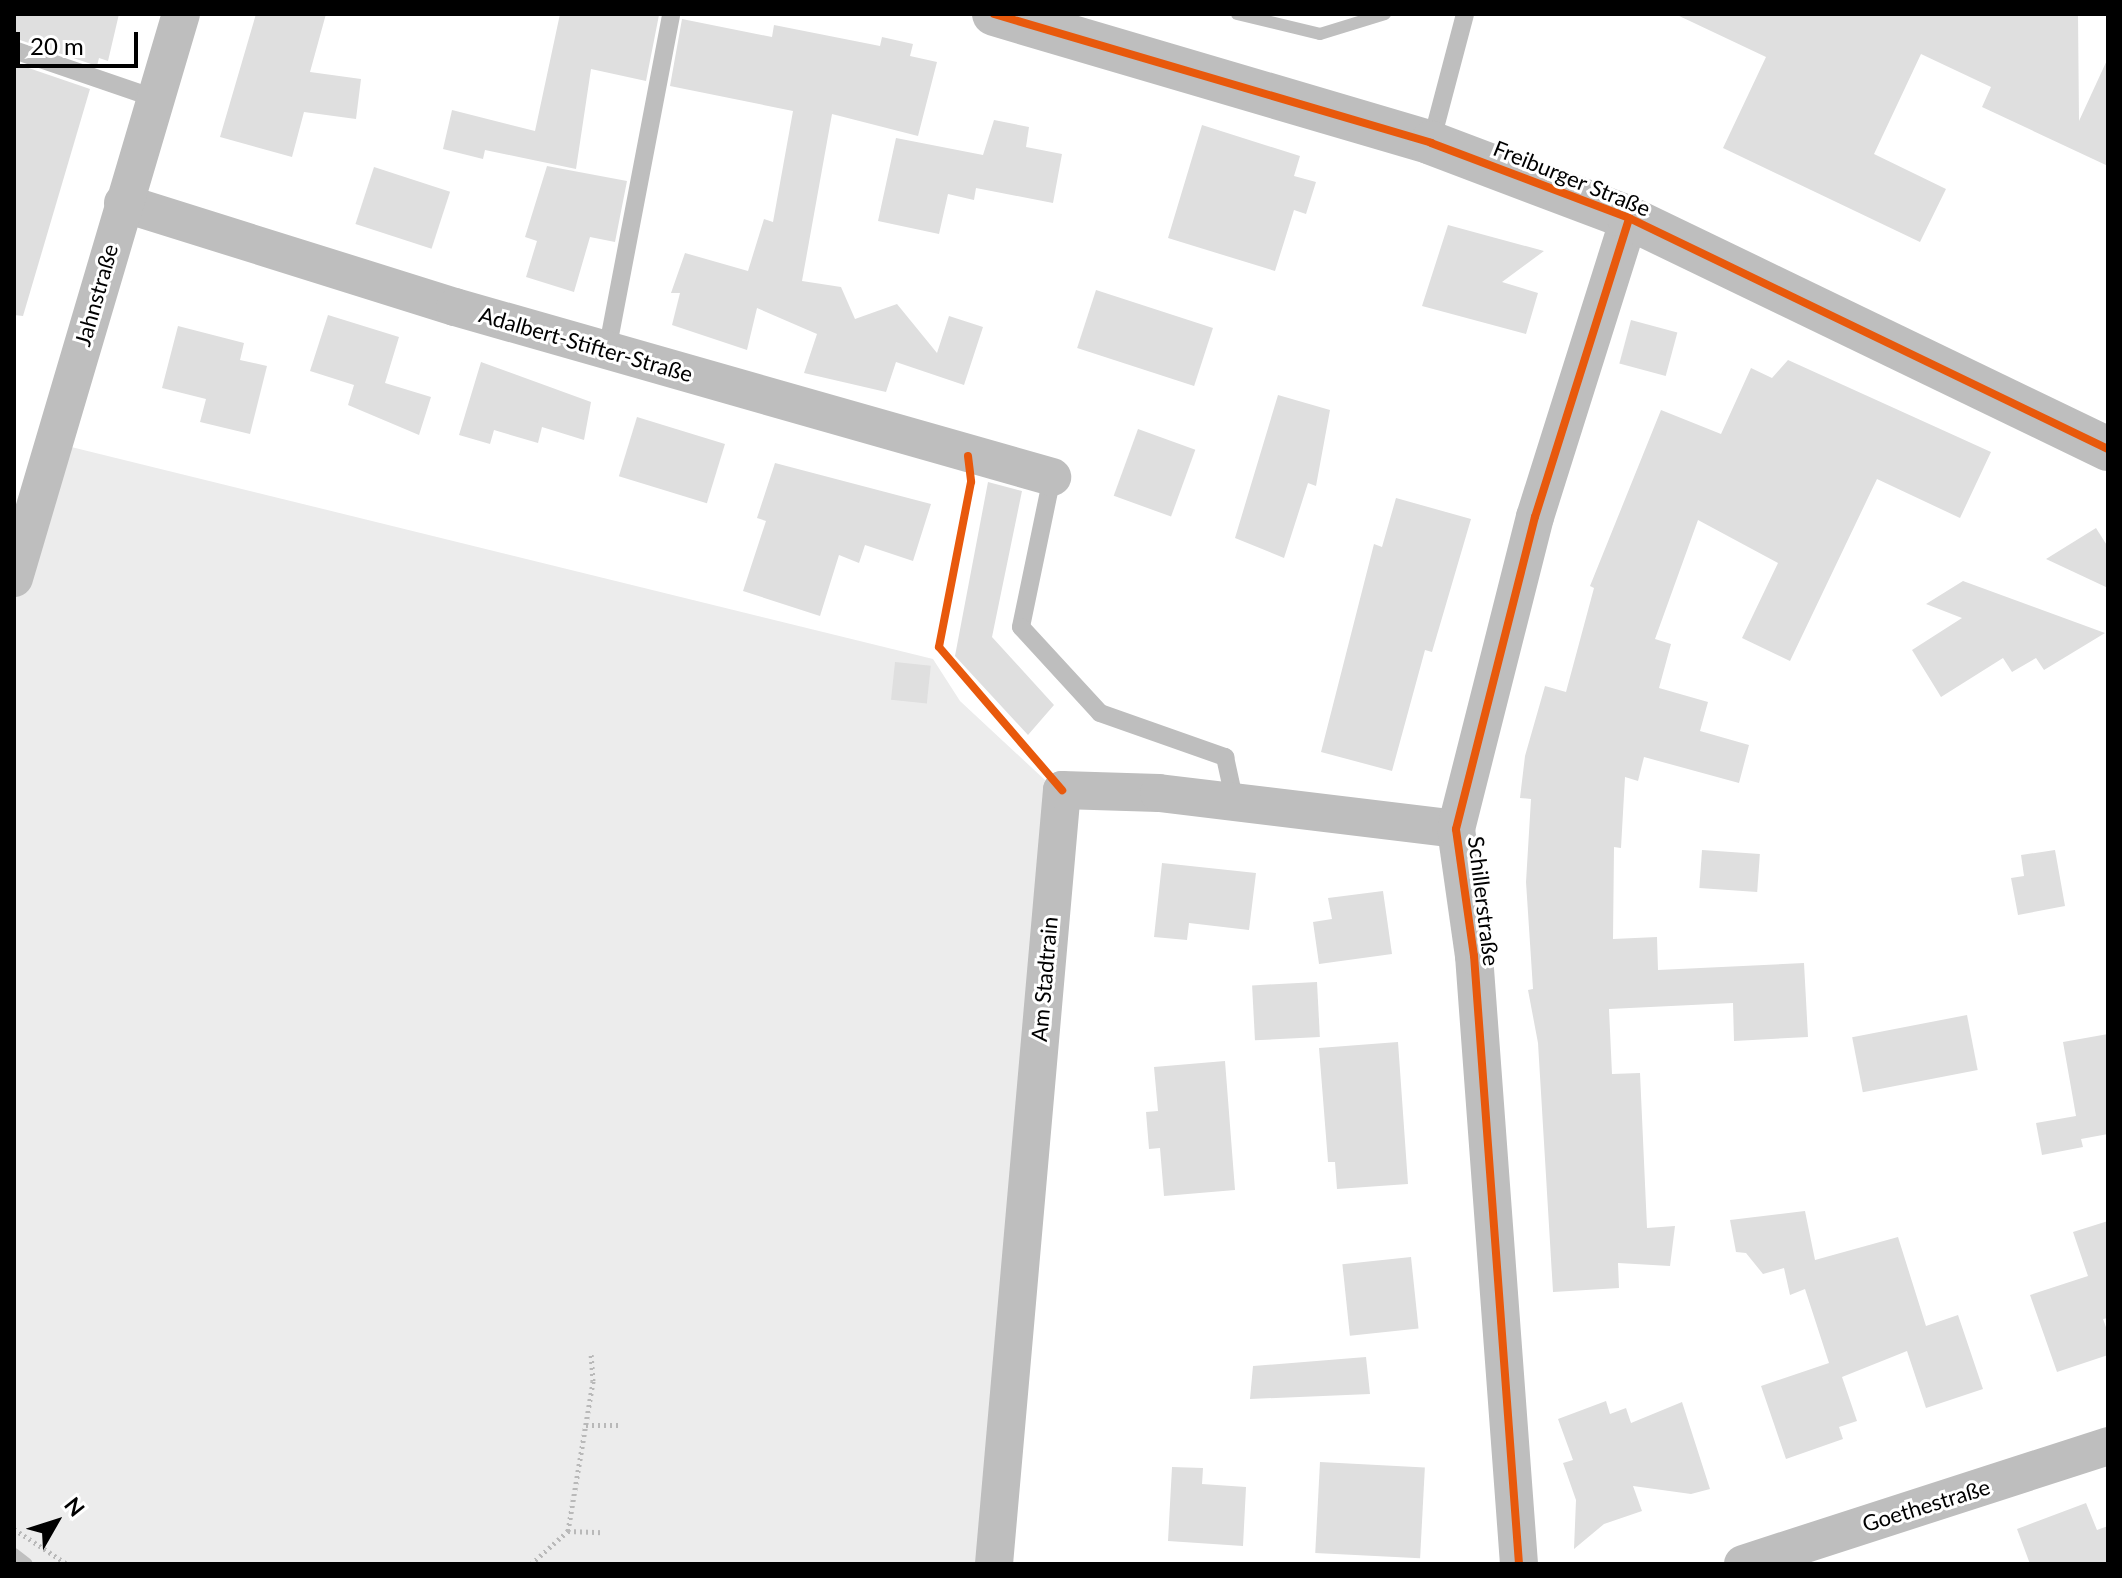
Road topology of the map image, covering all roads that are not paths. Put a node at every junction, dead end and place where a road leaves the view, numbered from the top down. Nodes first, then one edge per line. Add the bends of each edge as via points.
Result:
1 (181, 14) edge
2 (671, 14) edge
3 (994, 14) edge
4 (1465, 14) edge
5 (1055, 22) edge
6 (14, 50) edge
7 (154, 98) junction
8 (1431, 143) junction
9 (123, 203) junction
10 (1629, 218) junction
11 (607, 351) junction
12 (2108, 449) edge
13 (1052, 477) joint
14 (14, 578) edge
15 (1235, 803) junction
16 (1456, 829) junction
17 (2108, 1446) edge
18 (994, 1564) edge
19 (1519, 1564) edge
20 (1743, 1564) edge

1 - 7 street, Jahnstraße
2 - 11 lane
3 - 5 street, Freiburger Straße
4 - 8 lane
5 - 8 street, Freiburger Straße
6 - 7 lane
7 - 9 street, Jahnstraße
8 - 10 street, Freiburger Straße
9 - 11 street, Adalbert-Stifter-Straße
9 - 14 street, Jahnstraße
10 - 12 street, Freiburger Straße
10 - 16 street, Schillerstraße via 1535,517
11 - 13 street, Adalbert-Stifter-Straße
13 - 15 lane via 1021,627 1100,713 1225,757
15 - 16 street, Am Stadtrain
15 - 18 street, Am Stadtrain via 1062,790
16 - 19 street, Schillerstraße via 1474,956
17 - 20 street, Goethestraße

